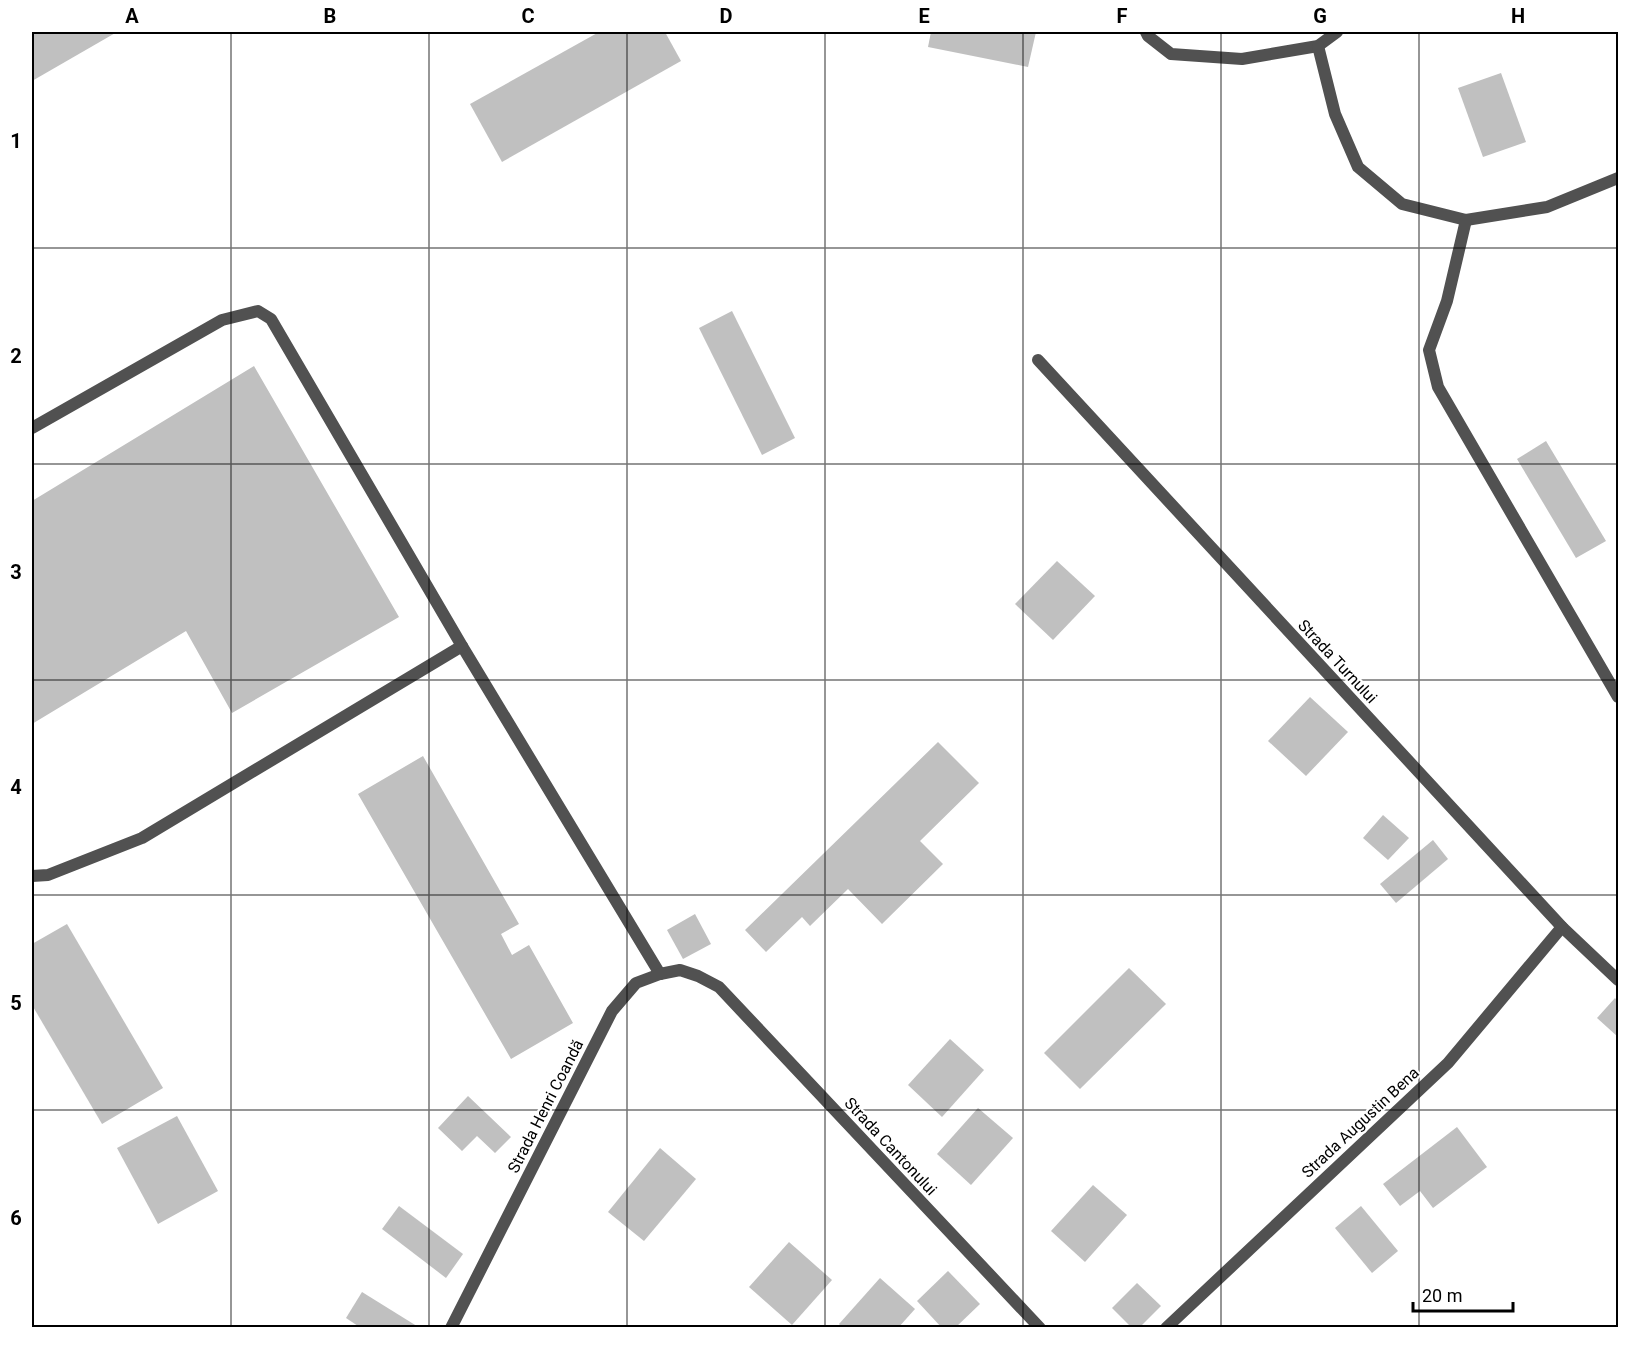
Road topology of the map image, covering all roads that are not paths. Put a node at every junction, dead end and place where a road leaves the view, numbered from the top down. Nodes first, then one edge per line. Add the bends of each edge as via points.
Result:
1 (1146, 32) edge
2 (1337, 32) edge
3 (1318, 46) junction
4 (1618, 178) edge
5 (1466, 220) junction
6 (1038, 360) dead end
7 (32, 428) edge
8 (462, 646) junction
9 (1618, 697) edge
10 (32, 876) edge
11 (1562, 927) junction
12 (660, 974) junction
13 (1618, 980) edge
14 (719, 987) joint
15 (451, 1328) edge
16 (1040, 1328) edge
17 (1166, 1328) edge

1 - 3 street via 1171,54 1242,59
2 - 3 street
3 - 5 street via 1335,114 1359,167 1401,204
4 - 5 street via 1547,207
5 - 9 street via 1447,301 1429,350 1438,387
6 - 11 street, Strada Turnului
7 - 8 street via 222,320 258,311 271,319
8 - 10 street via 142,838 48,875
8 - 12 street
11 - 13 street, Strada Turnului
11 - 17 street, Strada Augustin Bena via 1448,1063
12 - 14 street, Strada Henri Coandă via 680,970
12 - 15 street, Strada Henri Coandă via 636,983 612,1011
14 - 16 street, Strada Cantonului

